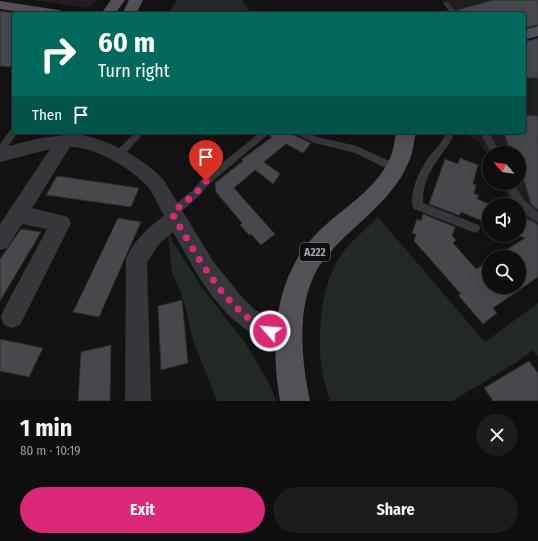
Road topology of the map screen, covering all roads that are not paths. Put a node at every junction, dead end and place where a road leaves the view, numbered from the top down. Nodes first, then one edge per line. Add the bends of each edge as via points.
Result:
1 (118, 0) edge
2 (136, 0) edge
3 (446, 3) dead end
4 (0, 5) edge
5 (45, 12) edge
6 (109, 12) edge
7 (130, 12) edge
8 (453, 12) edge
9 (12, 134) edge
10 (139, 134) edge
11 (265, 134) edge
12 (302, 134) edge
13 (406, 134) edge
14 (449, 134) edge
15 (485, 134) edge
16 (65, 141) junction
17 (492, 146) edge
18 (0, 151) edge
19 (0, 155) edge
20 (118, 155) junction
21 (395, 168) junction
22 (511, 190) edge
23 (17, 214) junction
24 (173, 216) junction
25 (538, 217) edge
26 (475, 228) dead end
27 (0, 241) edge
28 (12, 317) dead end
29 (289, 335) junction
30 (138, 401) edge
31 (295, 401) edge

1 - 6 main road
2 - 7 main road
3 - 8 lane
4 - 5 main road
9 - 18 lane
10 - 20 lane
11 - 24 lane via 206,181
12 - 21 lane via 356,150
13 - 21 main road, A222
14 - 26 lane via 427,169 417,195 418,206
15 - 17 lane
16 - 19 street
16 - 20 street via 83,141
16 - 23 street
20 - 24 street via 151,178
21 - 29 main road, A222 via 375,196 322,245 308,262 294,300
22 - 25 lane via 526,208
23 - 27 street
23 - 28 street via 61,223
24 - 29 street via 205,268 233,304 246,317 262,327
24 - 30 street via 153,236 136,259
29 - 31 main road, A222 via 289,369

